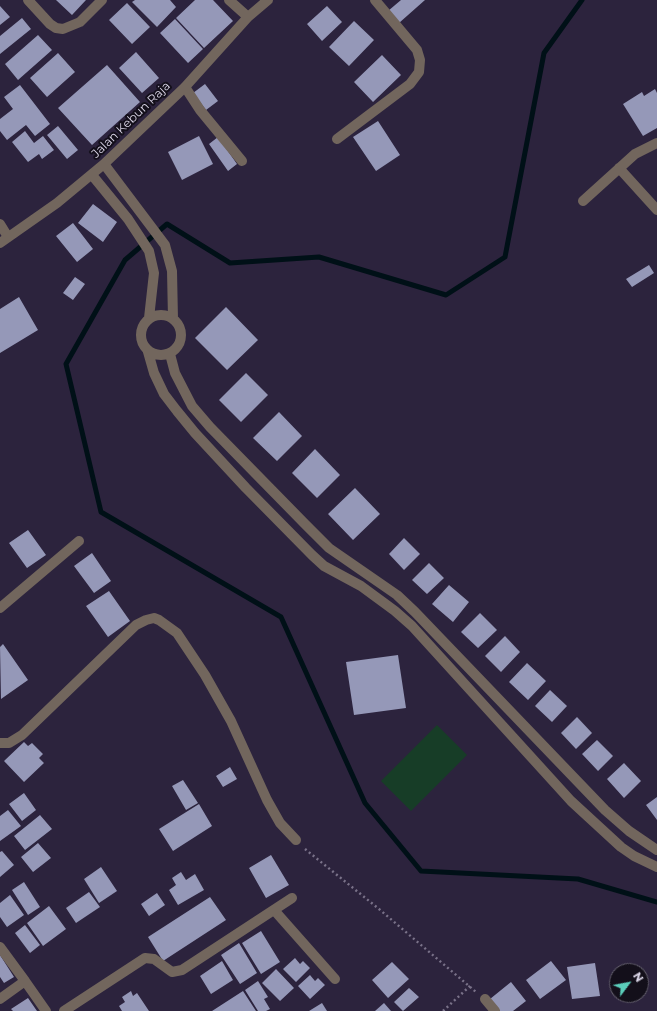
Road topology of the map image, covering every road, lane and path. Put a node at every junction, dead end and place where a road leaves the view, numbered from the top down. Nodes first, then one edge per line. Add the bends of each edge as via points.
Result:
1 (28, 0) edge
2 (102, 0) edge
3 (229, 0) edge
4 (268, 0) edge
5 (375, 0) edge
6 (248, 17) junction
7 (185, 87) junction
8 (337, 139) dead end
9 (657, 143) edge
10 (242, 161) dead end
11 (104, 164) junction
12 (619, 168) junction
13 (92, 175) junction
14 (583, 201) dead end
15 (657, 210) edge
16 (0, 224) edge
17 (4, 240) edge
18 (149, 318) junction
19 (173, 319) junction
20 (148, 352) junction
21 (170, 354) junction
22 (79, 541) dead end
23 (0, 608) edge
24 (451, 648) junction
25 (440, 658) junction
26 (0, 743) edge
27 (583, 787) junction
28 (571, 801) junction
29 (296, 840) joint
30 (657, 850) edge
31 (657, 867) edge
32 (292, 898) dead end
33 (274, 910) junction
34 (0, 946) edge
35 (335, 979) dead end
36 (25, 981) junction
37 (470, 986) junction
38 (0, 999) edge
39 (485, 999) joint
40 (46, 1011) edge
41 (64, 1011) edge
42 (443, 1011) edge
43 (495, 1011) edge

1 - 2 street via 50,24 63,29 80,22
3 - 6 street
4 - 6 street, Jalan Kebun Raja
5 - 8 street via 417,50 420,60 419,72 410,84
6 - 7 street, Jalan Kebun Raja
7 - 10 street via 200,110
7 - 11 street, Jalan Kebun Raja
9 - 12 street via 635,154
11 - 13 street, Jalan Kebun Raja
11 - 19 street via 165,245 172,271
12 - 14 street
12 - 15 street
13 - 17 street, Jalan Kebun Raja
13 - 18 street via 128,219 149,251 154,273
16 - 17 street
18 - 19 street via 162,315
18 - 20 street via 141,328 140,335
19 - 21 street via 181,331 181,338 179,345
20 - 21 street via 162,356
20 - 25 street via 164,394 195,433 246,488 324,566 395,610
21 - 24 street via 174,373 182,390 210,427 329,548 397,595
22 - 23 street
24 - 25 street
24 - 27 street
25 - 28 street
26 - 29 street via 9,743 22,735 136,625 154,618 177,633 205,675 231,721 267,800 280,823
27 - 28 street
27 - 30 street via 629,831
28 - 31 street via 621,847
29 - 37 path via 314,858 379,908
32 - 33 street
33 - 35 street
33 - 41 street via 182,970 172,972 154,959 145,958
34 - 36 street
36 - 38 street
36 - 40 street
37 - 39 path
37 - 42 path
39 - 43 street

